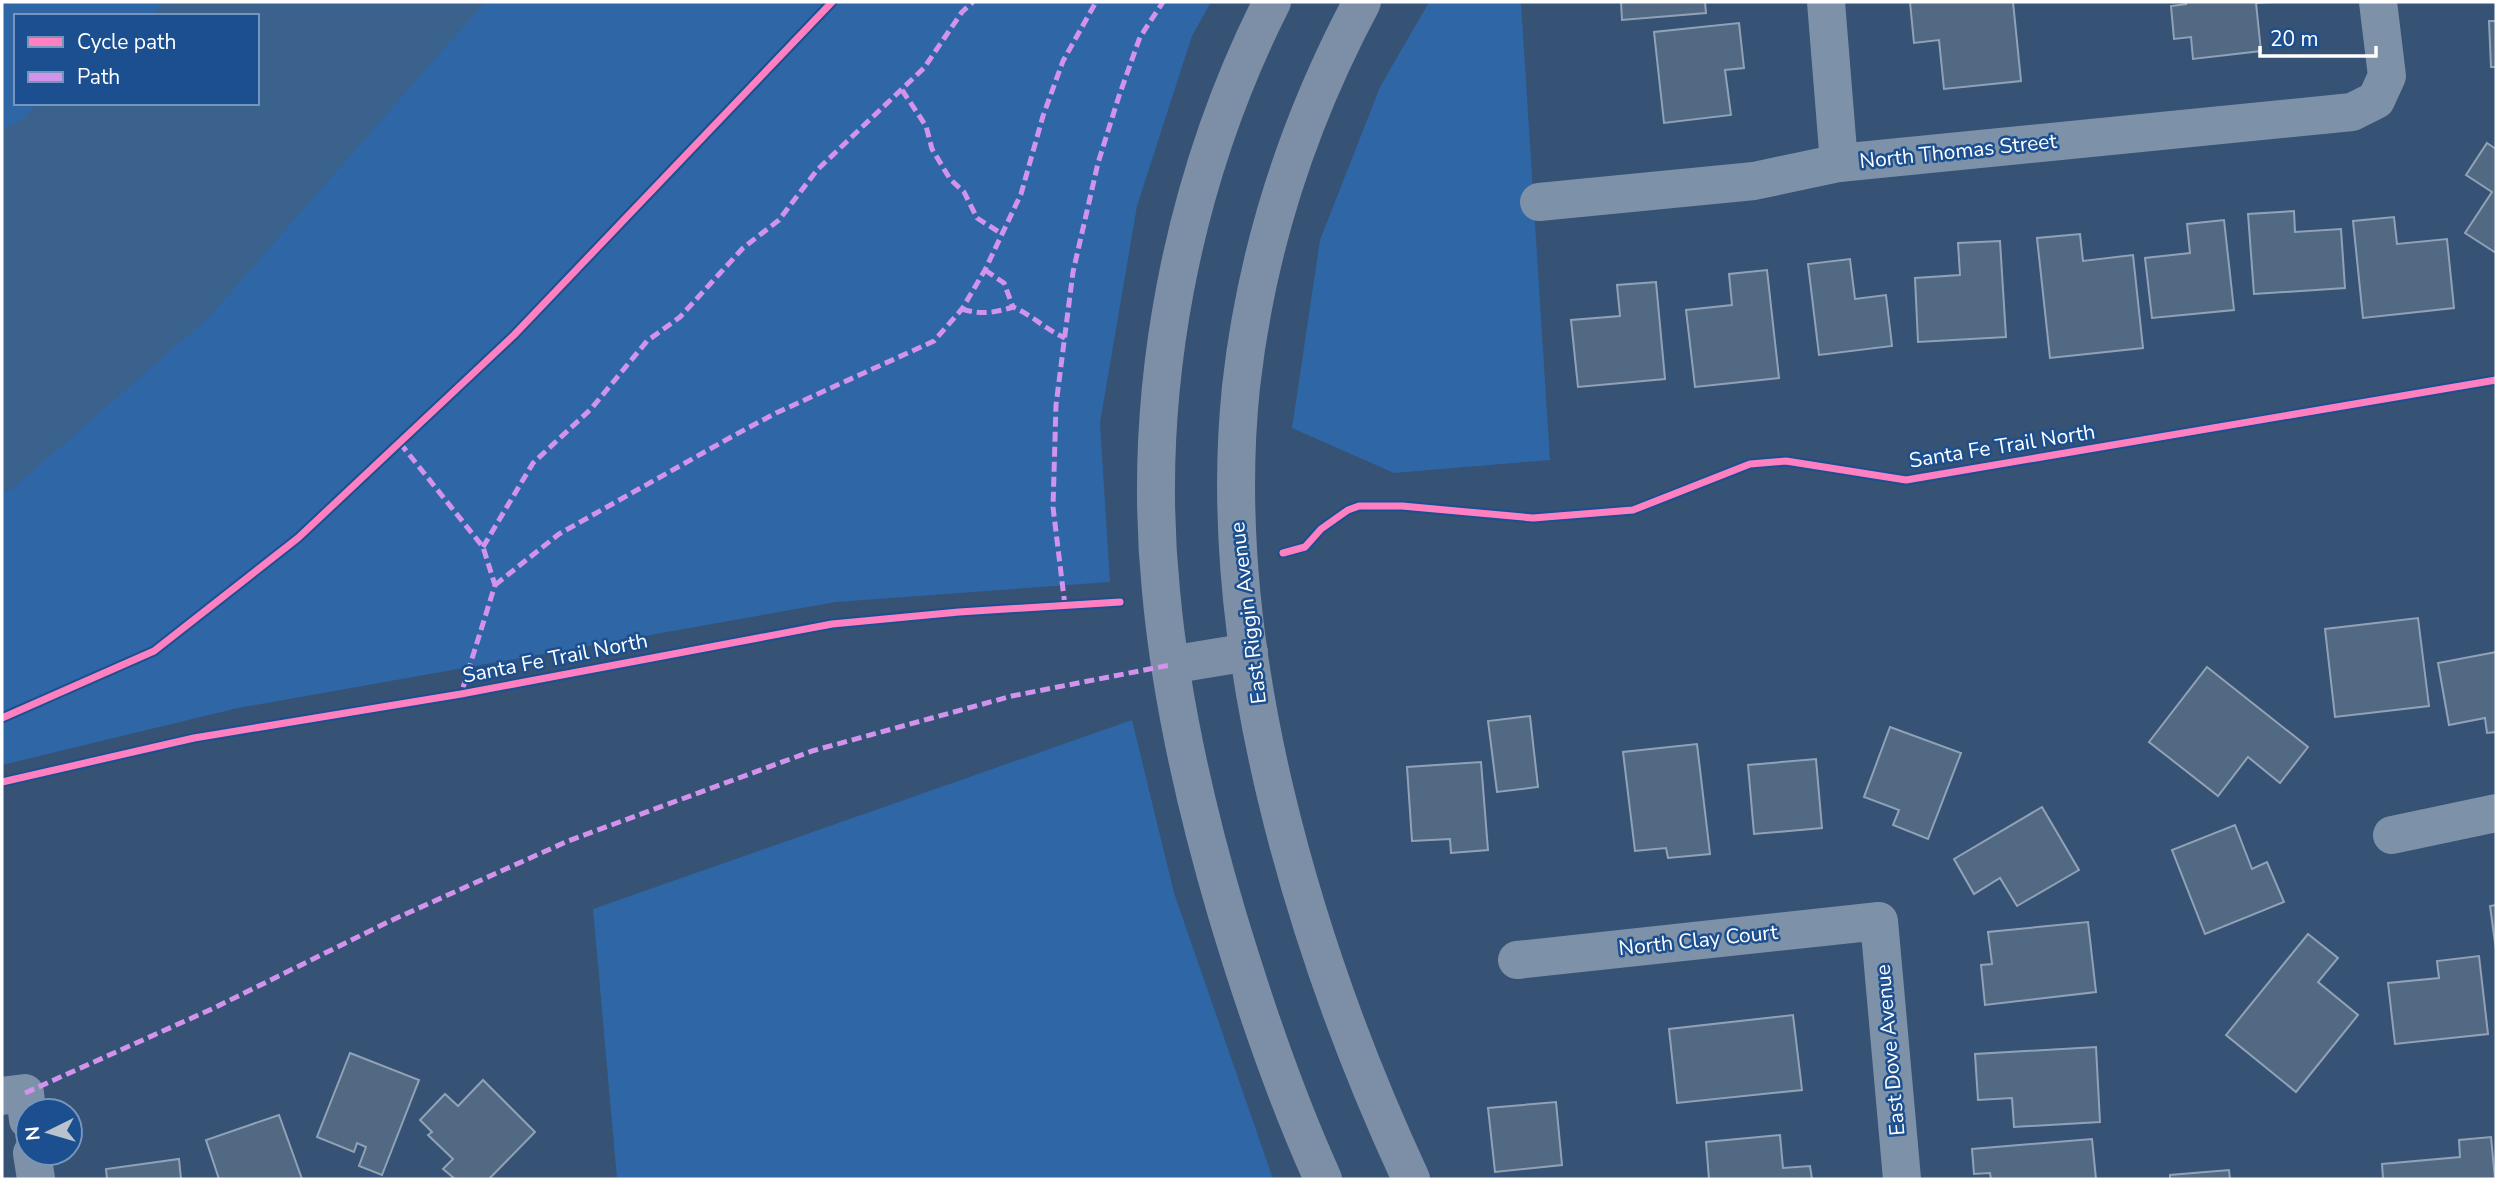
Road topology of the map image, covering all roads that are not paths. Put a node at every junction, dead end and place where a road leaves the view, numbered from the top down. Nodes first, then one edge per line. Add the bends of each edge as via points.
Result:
1 (1272, 2) edge
2 (1362, 2) edge
3 (1826, 2) edge
4 (2378, 2) edge
5 (1839, 163) junction
6 (1539, 202) dead end
7 (1249, 652) junction
8 (1170, 665) junction
9 (2496, 813) edge
10 (2392, 835) dead end
11 (1879, 921) joint
12 (1517, 960) dead end
13 (2, 1096) edge
14 (25, 1097) edge
15 (1322, 1179) edge
16 (1411, 1179) edge
17 (1902, 1179) edge

1 - 8 main road via 1212,145 1172,311 1161,394 1157,479 1160,579
2 - 7 main road, East Riggin Avenue via 1297,145 1271,224 1246,346 1236,513
3 - 5 street
4 - 5 street, North Thomas Street via 2387,76 2376,100 2351,112
5 - 6 street, North Thomas Street via 1754,181
7 - 8 main road
7 - 16 main road, East Riggin Avenue via 1279,802 1312,921 1352,1041
8 - 15 main road via 1195,792 1233,934 1265,1035
9 - 10 street
11 - 12 street, North Clay Court
11 - 17 street, East Dove Avenue
13 - 14 street via 25,1093

